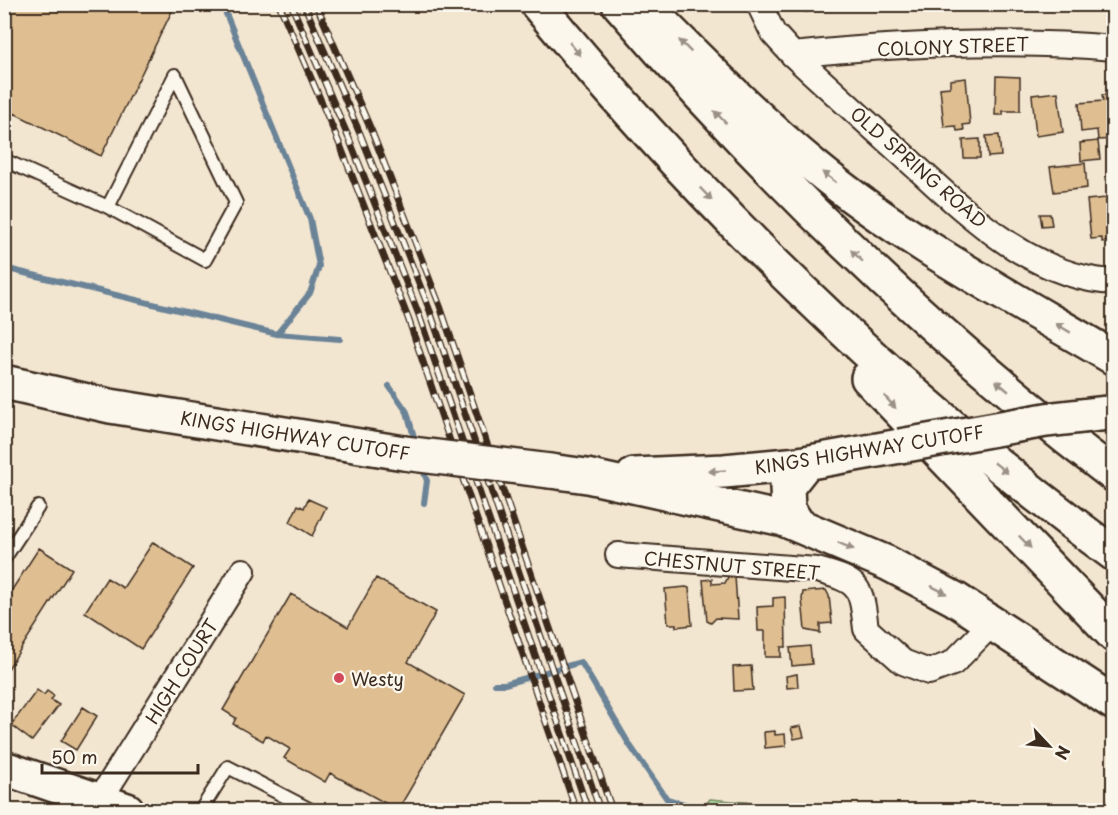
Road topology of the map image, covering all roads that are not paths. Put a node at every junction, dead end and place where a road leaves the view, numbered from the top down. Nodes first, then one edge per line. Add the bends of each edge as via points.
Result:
1 (537, 4) edge
2 (619, 4) edge
3 (644, 4) edge
4 (759, 4) edge
5 (1113, 48) edge
6 (793, 55) junction
7 (4, 160) edge
8 (108, 207) junction
9 (756, 246) junction
10 (1113, 282) edge
11 (1113, 358) edge
12 (4, 382) edge
13 (1111, 413) edge
14 (806, 463) junction
15 (1113, 475) edge
16 (587, 476) junction
17 (39, 507) dead end
18 (798, 526) junction
19 (1113, 554) edge
20 (618, 555) dead end
21 (4, 559) edge
22 (243, 571) dead end
23 (992, 623) junction
24 (1113, 635) edge
25 (1113, 703) edge
26 (4, 768) edge
27 (113, 806) edge
28 (201, 810) edge
29 (311, 810) edge

1 -> 9 main road via 651,135
15 -> 2 main road via 976,364 865,264 707,104
11 -> 3 main road via 927,245 816,168
4 - 6 street, OLD SPRING ROAD via 773,33
5 - 6 street, COLONY STREET via 1052,43
6 - 10 street, OLD SPRING ROAD via 972,217 1053,268 1088,281
7 - 8 lane
8 - 8 lane via 205,261 236,203 174,75
9 -> 19 main road via 983,454
9 -> 24 main road via 861,371
12 - 16 main road, KINGS HIGHWAY CUTOFF, bridge via 110,406 404,453
13 - 14 main road, KINGS HIGHWAY CUTOFF, bridge via 1046,420
14 -> 16 main road, KINGS HIGHWAY CUTOFF via 724,471
14 - 18 main road via 787,487 788,509
16 - 18 main road, KINGS HIGHWAY CUTOFF via 783,519
17 - 21 lane
18 -> 23 main road, KINGS HIGHWAY CUTOFF via 887,563
20 - 23 street, CHESTNUT STREET via 817,570 849,579 863,597 867,629 903,662 929,672 953,663
22 - 27 street, HIGH COURT
23 - 25 main road, KINGS HIGHWAY CUTOFF
26 - 27 main road
28 - 29 lane via 228,767

